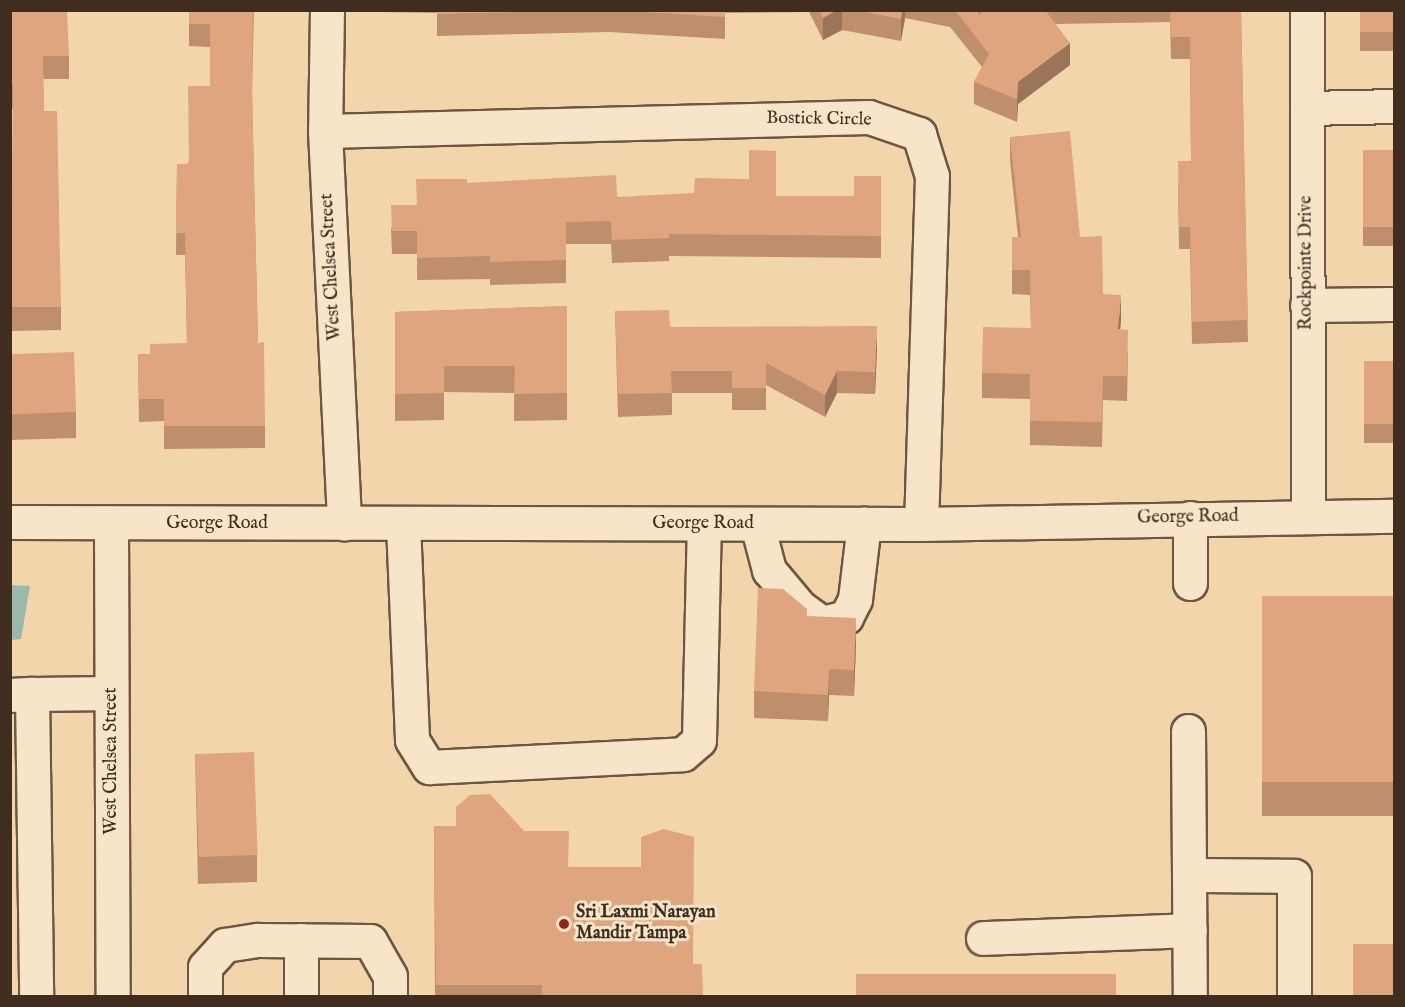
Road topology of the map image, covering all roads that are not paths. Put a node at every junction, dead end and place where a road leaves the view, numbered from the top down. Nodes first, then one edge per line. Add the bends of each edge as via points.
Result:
1 (327, 10) edge
2 (1307, 10) edge
3 (1395, 106) edge
4 (1308, 108) junction
5 (326, 131) junction
6 (1395, 304) edge
7 (1307, 305) junction
8 (1308, 516) junction
9 (1395, 516) edge
10 (1190, 518) junction
11 (10, 522) edge
12 (344, 524) junction
13 (403, 524) junction
14 (704, 524) junction
15 (757, 524) junction
16 (864, 524) junction
17 (921, 524) junction
18 (111, 525) junction
19 (1190, 583) dead end
20 (111, 693) junction
21 (21, 694) edge
22 (1188, 731) dead end
23 (1189, 875) junction
24 (1190, 930) junction
25 (983, 938) dead end
26 (301, 940) junction
27 (36, 996) edge
28 (113, 996) edge
29 (205, 996) edge
30 (301, 996) edge
31 (390, 996) edge
32 (1190, 996) edge
33 (1294, 996) edge

1 - 5 street, West Chelsea Street
2 - 4 street, Rockpointe Drive
3 - 4 street
4 - 7 street, Rockpointe Drive
5 - 12 street, West Chelsea Street
5 - 17 street, Bostick Circle via 869,117 919,134 932,176
6 - 7 street
7 - 8 street, Rockpointe Drive
8 - 9 street, George Road
8 - 10 street, George Road
10 - 17 street, George Road
10 - 19 street
11 - 18 street, George Road
12 - 13 street, George Road
12 - 18 street, George Road
13 - 14 street, George Road
13 - 14 street via 412,740 429,767 683,754 699,740
14 - 15 street, George Road
15 - 16 street, George Road
15 - 16 street via 769,570 800,607 822,623 846,617 855,599
16 - 17 street, George Road
18 - 20 street, West Chelsea Street
20 - 21 street
20 - 28 street, West Chelsea Street
21 - 27 street
22 - 23 street
23 - 24 street
23 - 33 street via 1294,876
24 - 25 street
24 - 32 street
26 - 29 street via 225,945 205,967
26 - 30 street
26 - 31 street via 370,941 390,976

